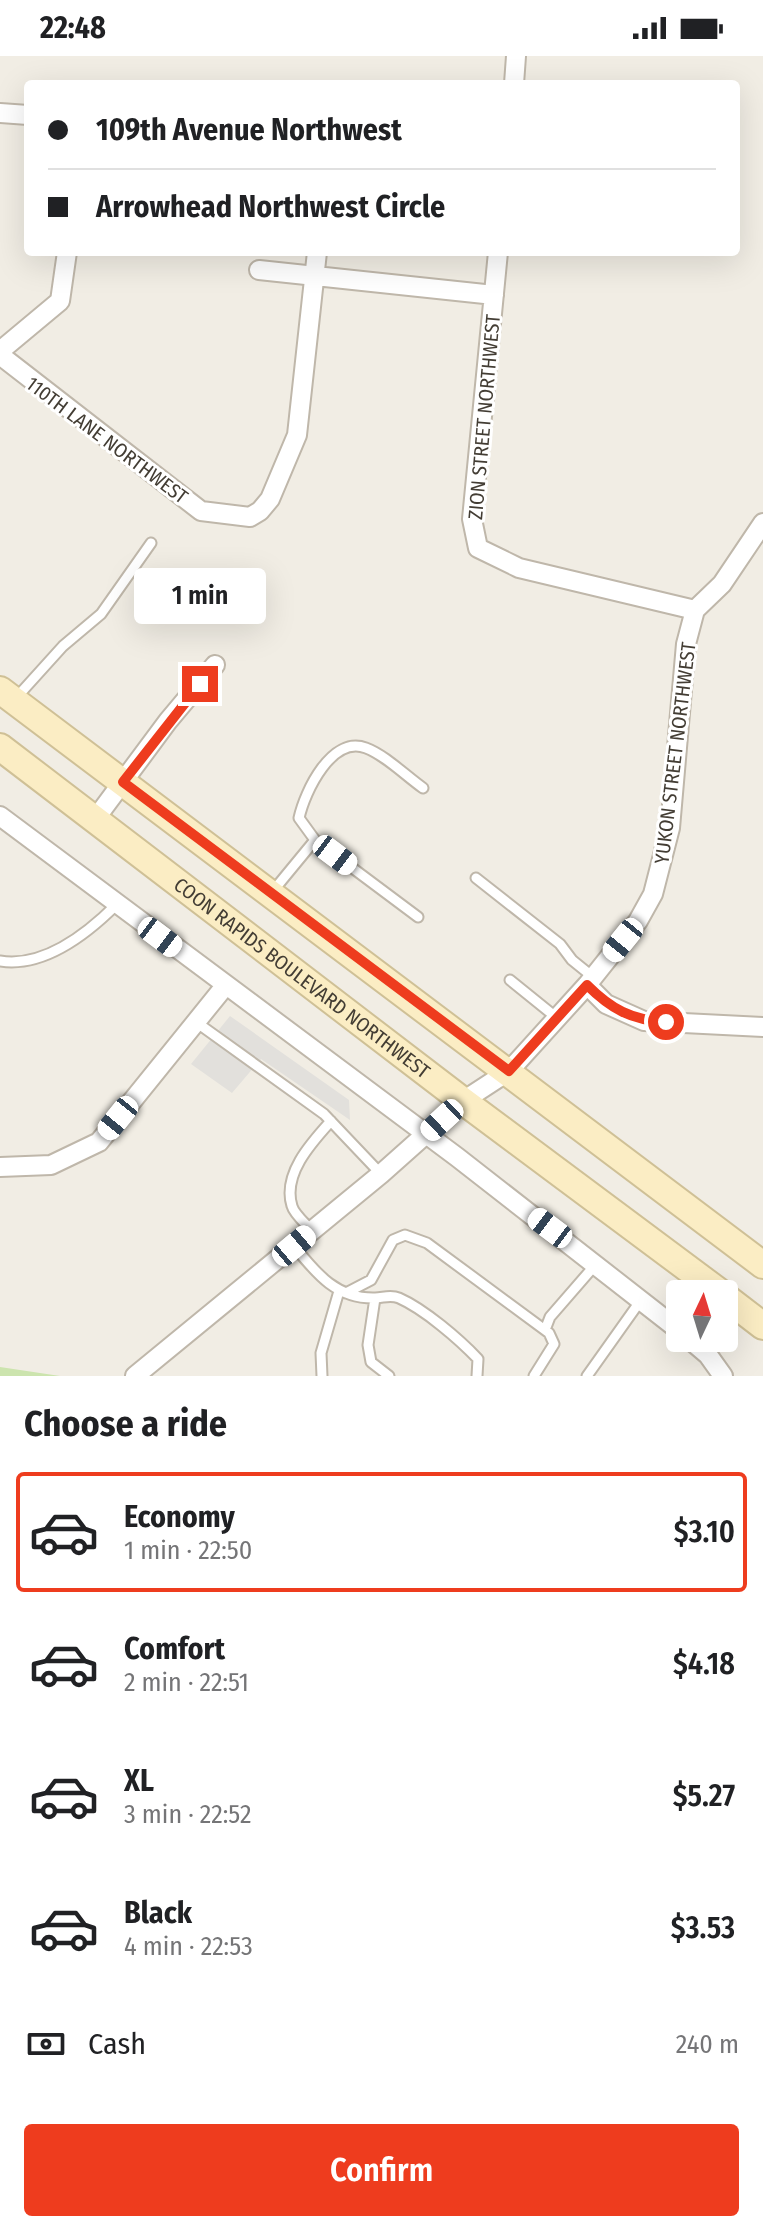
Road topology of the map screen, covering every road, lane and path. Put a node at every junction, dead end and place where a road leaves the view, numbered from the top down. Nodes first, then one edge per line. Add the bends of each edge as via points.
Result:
1 (516, 56) edge
2 (514, 80) edge
3 (0, 113) edge
4 (24, 115) edge
5 (66, 256) edge
6 (316, 256) edge
7 (498, 256) edge
8 (259, 270) dead end
9 (314, 276) junction
10 (494, 295) junction
11 (0, 353) edge
12 (763, 523) edge
13 (151, 543) dead end
14 (695, 610) junction
15 (215, 665) dead end
16 (7, 695) edge
17 (0, 747) edge
18 (123, 782) junction
19 (423, 788) dead end
20 (0, 816) edge
21 (96, 818) junction
22 (315, 840) junction
23 (476, 878) dead end
24 (271, 894) junction
25 (117, 904) junction
26 (418, 917) dead end
27 (0, 961) edge
28 (510, 980) dead end
29 (590, 981) junction
30 (225, 986) junction
31 (557, 1018) junction
32 (196, 1022) junction
33 (763, 1027) edge
34 (509, 1071) junction
35 (463, 1101) junction
36 (331, 1121) junction
37 (426, 1136) junction
38 (0, 1167) edge
39 (381, 1174) junction
40 (312, 1231) junction
41 (294, 1246) junction
42 (596, 1264) junction
43 (763, 1265) edge
44 (377, 1272) junction
45 (703, 1280) edge
46 (343, 1292) junction
47 (380, 1297) junction
48 (641, 1300) junction
49 (738, 1307) edge
50 (666, 1320) edge
51 (763, 1326) edge
52 (545, 1330) junction
53 (704, 1352) edge
54 (135, 1376) edge
55 (322, 1376) edge
56 (389, 1376) edge
57 (477, 1376) edge
58 (534, 1376) edge
59 (587, 1376) edge
60 (723, 1376) edge

1 - 2 street
3 - 4 street
5 - 11 street, 110TH LANE NORTHWEST via 60,301
6 - 9 street, 110TH LANE NORTHWEST
7 - 10 street, ZION STREET NORTHWEST
8 - 9 street
9 - 10 street
9 - 11 street, 110TH LANE NORTHWEST via 297,435 270,499 250,517 201,511
10 - 14 street, ZION STREET NORTHWEST via 472,519 478,548 519,568
12 - 14 street via 722,584
13 - 16 lane via 101,614
14 - 29 street, YUKON STREET NORTHWEST via 686,644 662,868 638,921
15 - 18 street
16 - 18 main road
17 - 21 main road, COON RAPIDS BOULEVARD NORTHWEST
18 - 21 street
18 - 24 main road
19 - 22 lane via 367,748 349,745 321,770 301,806 299,818
20 - 25 street
21 - 35 main road, COON RAPIDS BOULEVARD NORTHWEST
22 - 24 lane
22 - 26 lane
23 - 29 lane via 560,944
24 - 34 main road
25 - 27 lane via 91,930 42,957
25 - 30 street
28 - 31 lane
29 - 31 street, YUKON STREET NORTHWEST
29 - 33 street via 606,1004 644,1021
30 - 32 street
30 - 37 street
31 - 34 street, YUKON STREET NORTHWEST
32 - 36 lane
32 - 38 street via 99,1142 51,1165
34 - 35 street, YUKON STREET NORTHWEST
34 - 43 main road
35 - 37 street, YUKON STREET NORTHWEST
35 - 45 main road, COON RAPIDS BOULEVARD NORTHWEST
36 - 39 lane
36 - 40 lane via 304,1152 291,1186 292,1207
37 - 39 street, YUKON STREET NORTHWEST
37 - 42 street
39 - 40 street, YUKON STREET NORTHWEST
40 - 41 street, YUKON STREET NORTHWEST
41 - 46 lane via 323,1281
41 - 54 street, YUKON STREET NORTHWEST
42 - 48 street
42 - 52 lane
44 - 46 lane
44 - 47 lane
44 - 52 lane via 393,1240 405,1235 427,1243
46 - 47 lane
46 - 55 lane via 321,1353
47 - 56 lane via 368,1345 371,1362
47 - 57 lane via 398,1297 462,1341 478,1359
48 - 50 street
48 - 59 lane
49 - 51 main road, COON RAPIDS BOULEVARD NORTHWEST
52 - 58 lane via 554,1344
53 - 60 street

